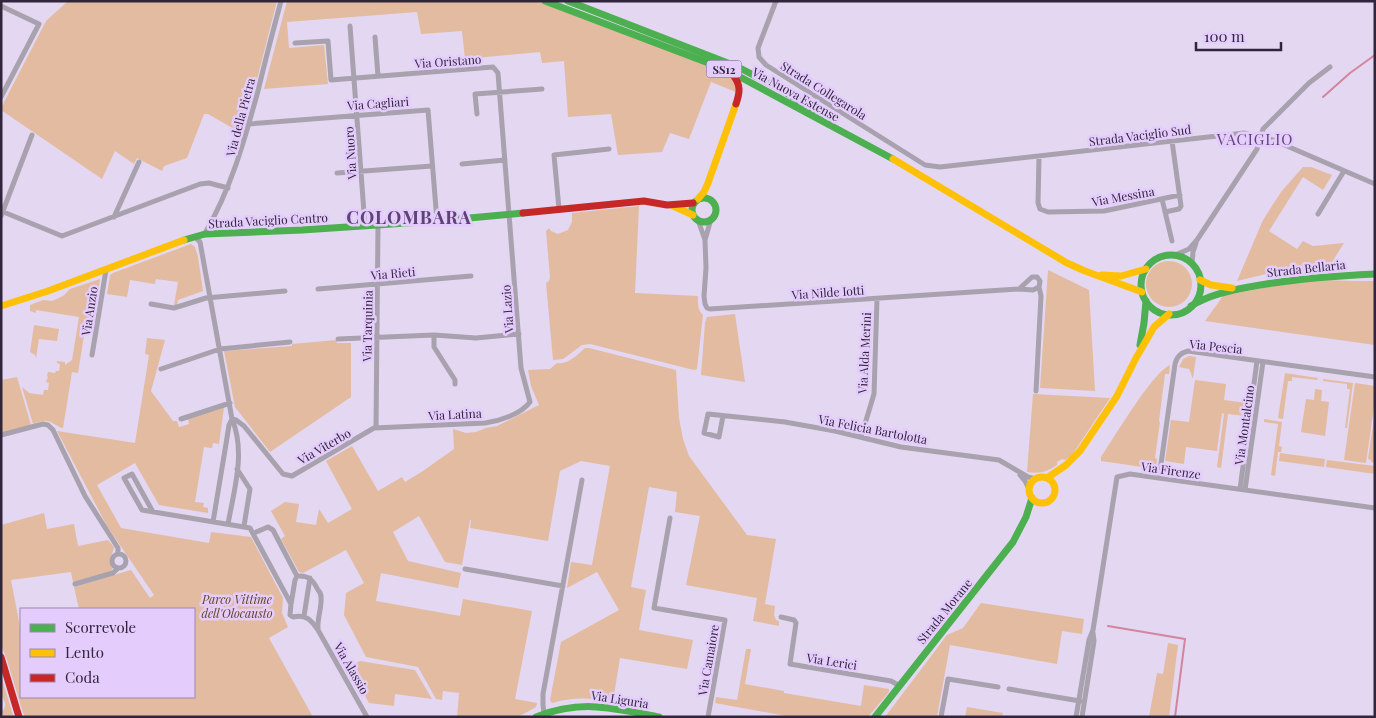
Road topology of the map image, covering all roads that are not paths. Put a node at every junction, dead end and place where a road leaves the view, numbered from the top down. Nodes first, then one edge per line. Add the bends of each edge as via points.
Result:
1 (281, 1) edge
2 (545, 1) edge
3 (568, 1) edge
4 (776, 1) edge
5 (1, 6) edge
6 (350, 26) dead end
7 (375, 37) dead end
8 (296, 43) dead end
9 (1330, 67) dead end
10 (727, 70) junction
11 (378, 76) junction
12 (354, 78) junction
13 (542, 89) dead end
14 (500, 92) junction
15 (773, 95) junction
16 (740, 96) junction
17 (1, 97) edge
18 (477, 114) dead end
19 (357, 115) junction
20 (249, 124) junction
21 (32, 135) dead end
22 (1261, 138) junction
23 (1172, 141) junction
24 (609, 149) dead end
25 (1039, 156) junction
26 (505, 160) junction
27 (893, 160) junction
28 (140, 162) dead end
29 (462, 164) dead end
30 (432, 166) junction
31 (931, 166) joint
32 (1344, 171) junction
33 (361, 172) junction
34 (337, 173) dead end
35 (708, 183) junction
36 (1375, 184) edge
37 (228, 188) junction
38 (1180, 195) junction
39 (1162, 199) junction
40 (696, 201) junction
41 (713, 202) junction
42 (668, 205) junction
43 (560, 209) junction
44 (1165, 212) junction
45 (2, 213) edge
46 (509, 214) junction
47 (1318, 214) dead end
48 (114, 217) junction
49 (695, 218) junction
50 (711, 219) junction
51 (437, 221) junction
52 (378, 225) junction
53 (365, 226) junction
54 (205, 234) junction
55 (197, 239) junction
56 (705, 240) junction
57 (1197, 240) junction
58 (1172, 241) dead end
59 (1175, 255) junction
60 (1192, 264) junction
61 (1146, 269) junction
62 (106, 270) junction
63 (1090, 274) junction
64 (1375, 274) edge
65 (471, 276) dead end
66 (1200, 280) junction
67 (378, 284) junction
68 (1039, 287) junction
69 (318, 289) dead end
70 (1019, 289) junction
71 (1239, 289) junction
72 (285, 291) dead end
73 (1142, 292) junction
74 (210, 297) junction
75 (877, 299) junction
76 (1146, 301) junction
77 (151, 304) dead end
78 (1, 306) edge
79 (1191, 306) junction
80 (1170, 314) junction
81 (519, 334) junction
82 (434, 335) junction
83 (377, 337) junction
84 (338, 339) dead end
85 (290, 342) dead end
86 (220, 349) junction
87 (92, 355) dead end
88 (1136, 358) junction
89 (1260, 361) junction
90 (161, 369) dead end
91 (1375, 377) edge
92 (456, 384) dead end
93 (1036, 391) dead end
94 (530, 402) joint
95 (230, 403) junction
96 (723, 416) junction
97 (181, 419) dead end
98 (232, 419) junction
99 (376, 428) junction
100 (1, 436) edge
101 (861, 437) junction
102 (1066, 465) junction
103 (237, 469) junction
104 (1016, 471) junction
105 (1048, 478) junction
106 (1159, 478) junction
107 (1036, 479) junction
108 (582, 480) dead end
109 (1054, 484) junction
110 (1030, 489) junction
111 (1242, 490) junction
112 (1032, 498) junction
113 (1039, 503) junction
114 (1375, 508) edge
115 (153, 512) junction
116 (1026, 517) junction
117 (670, 518) dead end
118 (213, 522) junction
119 (228, 524) junction
120 (244, 526) junction
121 (254, 533) junction
122 (118, 554) junction
123 (118, 568) junction
124 (465, 569) dead end
125 (297, 576) junction
126 (310, 578) junction
127 (75, 584) dead end
128 (563, 586) junction
129 (291, 604) junction
130 (304, 616) junction
131 (781, 617) dead end
132 (318, 630) junction
133 (1, 657) edge
134 (900, 686) junction
135 (998, 687) dead end
136 (1009, 689) dead end
137 (1082, 701) junction
138 (548, 714) edge
139 (626, 714) edge
140 (19, 717) edge
141 (368, 717) edge
142 (536, 717) edge
143 (659, 717) edge
144 (708, 717) edge
145 (875, 717) edge
146 (942, 717) edge
147 (1076, 717) edge
148 (1082, 717) edge

1 - 20 street, Via della Pietra
2 - 10 main road, Via Nuova Estense / SS12
3 - 27 main road, Via Nuova Estense / SS12 via 738,67 780,89
4 - 31 street, Strada Collegarola via 758,48 759,57 766,65 909,156
5 - 17 street via 39,24
6 - 12 street, Via Nuoro
7 - 11 street
8 - 12 street via 328,41 331,80
9 - 22 street via 1267,124
10 - 15 main road, Via Nuova Estense / SS12
10 - 16 main road via 739,82
11 - 12 street, Via Oristano
11 - 14 street, Via Oristano via 493,67 498,73
12 - 19 street, Via Nuoro
13 - 14 street
14 - 18 street via 475,94
14 - 26 street, Via Oristano
15 - 16 main road via 752,89
15 - 27 main road, Via Nuova Estense / SS12
16 - 35 main road
19 - 20 street, Via Cagliari
19 - 30 street, Via Cagliari via 428,110
19 - 33 street, Via Nuoro
20 - 37 street, Via della Pietra
21 - 45 street
22 - 23 street, Strada Vaciglio Sud via 1244,133
22 - 32 street, Strada Vaciglio Sud
22 - 57 street via 1258,149
23 - 25 street, Strada Vaciglio Sud
23 - 38 street
24 - 43 street via 554,154
25 - 31 street, Strada Vaciglio Sud
25 - 39 street, Via Messina via 1038,203 1040,209 1048,212 1100,212
26 - 29 street
26 - 46 street, Via Oristano
27 - 63 main road, Via Nuova Estense / SS12
28 - 48 street
30 - 33 street
30 - 51 street, Via Cagliari
32 - 36 street, Strada Vaciglio Sud
32 - 47 street
33 - 34 street
33 - 53 street, Via Nuoro
35 - 40 main road
35 - 41 main road
37 - 48 street via 200,184
37 - 54 street, Via della Pietra
38 - 39 street, Via Messina
38 - 44 street via 1180,208
39 - 44 street
40 - 41 main road via 707,198
40 - 42 main road, Strada Vaciglio Centro
40 - 49 main road via 692,209
41 - 50 main road via 715,212
42 - 43 main road, Strada Vaciglio Centro via 644,201
42 - 49 main road, Strada Vaciglio Centro
43 - 46 main road, Strada Vaciglio Centro
44 - 58 street
45 - 48 street via 62,236
46 - 51 main road, Strada Vaciglio Centro
46 - 81 street, Via Lazio
49 - 50 main road via 704,222
49 - 56 street, Via Nilde Iotti
50 - 56 street, Via Nilde Iotti
51 - 52 main road, Strada Vaciglio Centro
52 - 53 main road, Strada Vaciglio Centro
52 - 67 street, Via Tarquinia
53 - 54 main road, Strada Vaciglio Centro
54 - 55 main road, Strada Vaciglio Centro
55 - 62 main road, Strada Vaciglio Centro
55 - 74 street
56 - 75 street, Via Nilde Iotti via 704,296 707,308
57 - 59 street via 1189,249
57 - 60 street
59 - 60 main road
59 - 61 main road via 1153,260
60 - 66 main road
61 - 63 main road, Via Nuova Estense via 1121,276
61 - 73 main road
62 - 78 main road, Strada Vaciglio Centro
62 - 87 street, Via Anzio
63 - 73 main road, Via Nuova Estense
64 - 71 main road, Strada Bellaria via 1298,278
65 - 67 street, Via Rieti
66 - 71 main road, Strada Bellaria via 1214,286
66 - 79 main road via 1199,294
67 - 69 street, Via Rieti
67 - 83 street, Via Tarquinia
68 - 70 street, Via Nilde Iotti
68 - 70 street, Via Nilde Iotti via 1040,281 1034,277
68 - 93 street
70 - 75 street, Via Nilde Iotti
71 - 79 main road, Strada Bellaria via 1209,296
72 - 74 street
73 - 76 main road
74 - 77 street via 174,308
74 - 86 street
75 - 101 street, Via Alda Merini via 874,394
76 - 80 main road via 1158,312
76 - 88 main road via 1144,329
79 - 80 main road
80 - 88 main road via 1154,327
81 - 82 street via 476,338
81 - 94 street, Via Lazio via 521,368
82 - 83 street
82 - 92 street via 434,347
83 - 84 street
83 - 99 street, Via Tarquinia
85 - 86 street
86 - 90 street
86 - 95 street
88 - 102 main road via 1117,396
89 - 91 street, Via Pescia
89 - 106 street, Via Pescia via 1188,351 1179,356 1175,364
89 - 111 street, Via Montalcino
94 - 99 street, Via Latina via 527,407 501,420 486,423
95 - 97 street
95 - 98 street
96 - 96 street, Via Felicia Bartolotta via 708,414 704,433 719,437
96 - 101 street, Via Felicia Bartolotta via 785,422
98 - 99 street, Via Viterbo via 244,426 283,474 292,476
98 - 103 street via 239,455
98 - 118 street
100 - 122 street via 42,424 53,430 84,496 118,548
101 - 104 street, Via Felicia Bartolotta via 901,447 999,460
102 - 105 main road
102 - 109 main road
103 - 119 street
103 - 120 street via 250,489
104 - 107 street, Via Felicia Bartolotta
104 - 110 street, Via Felicia Bartolotta
105 - 107 main road
105 - 109 main road
106 - 111 street, Via Firenze
106 - 137 street, Via Firenze via 1130,474 1117,478 1089,640
107 - 110 main road
108 - 128 street
109 - 113 main road via 1053,497
110 - 112 main road
111 - 114 street, Via Firenze
112 - 113 main road
112 - 116 main road, Strada Morane
113 - 116 main road, Strada Morane
115 - 115 street via 132,474 124,478 142,510
115 - 118 street
116 - 134 main road, Strada Morane via 1013,542
117 - 144 street, Via Camaiore via 654,608 725,620
118 - 119 street
119 - 120 street
120 - 121 street, Via Alassio
121 - 125 street, Via Alassio via 270,528
121 - 129 street, Via Alassio
122 - 123 street via 112,559 114,567
122 - 123 street via 126,561 122,568
123 - 127 street via 113,573
124 - 128 street
125 - 126 street
125 - 129 street
126 - 130 street
126 - 132 street via 322,596
128 - 138 street via 543,694 543,705
129 - 130 street, Via Alassio via 290,615
130 - 132 street, Via Alassio
131 - 134 street, Via Lerici via 796,622 790,664 890,681
132 - 141 street, Via Alassio
133 - 140 main road
134 - 145 main road, Strada Morane
135 - 146 street via 948,679
136 - 137 street
137 - 147 street, Via Firenze
137 - 148 street, Via Firenze
138 - 139 main road, Via Liguria via 566,707 586,705
138 - 142 main road, Via Liguria
139 - 143 main road, Via Liguria

